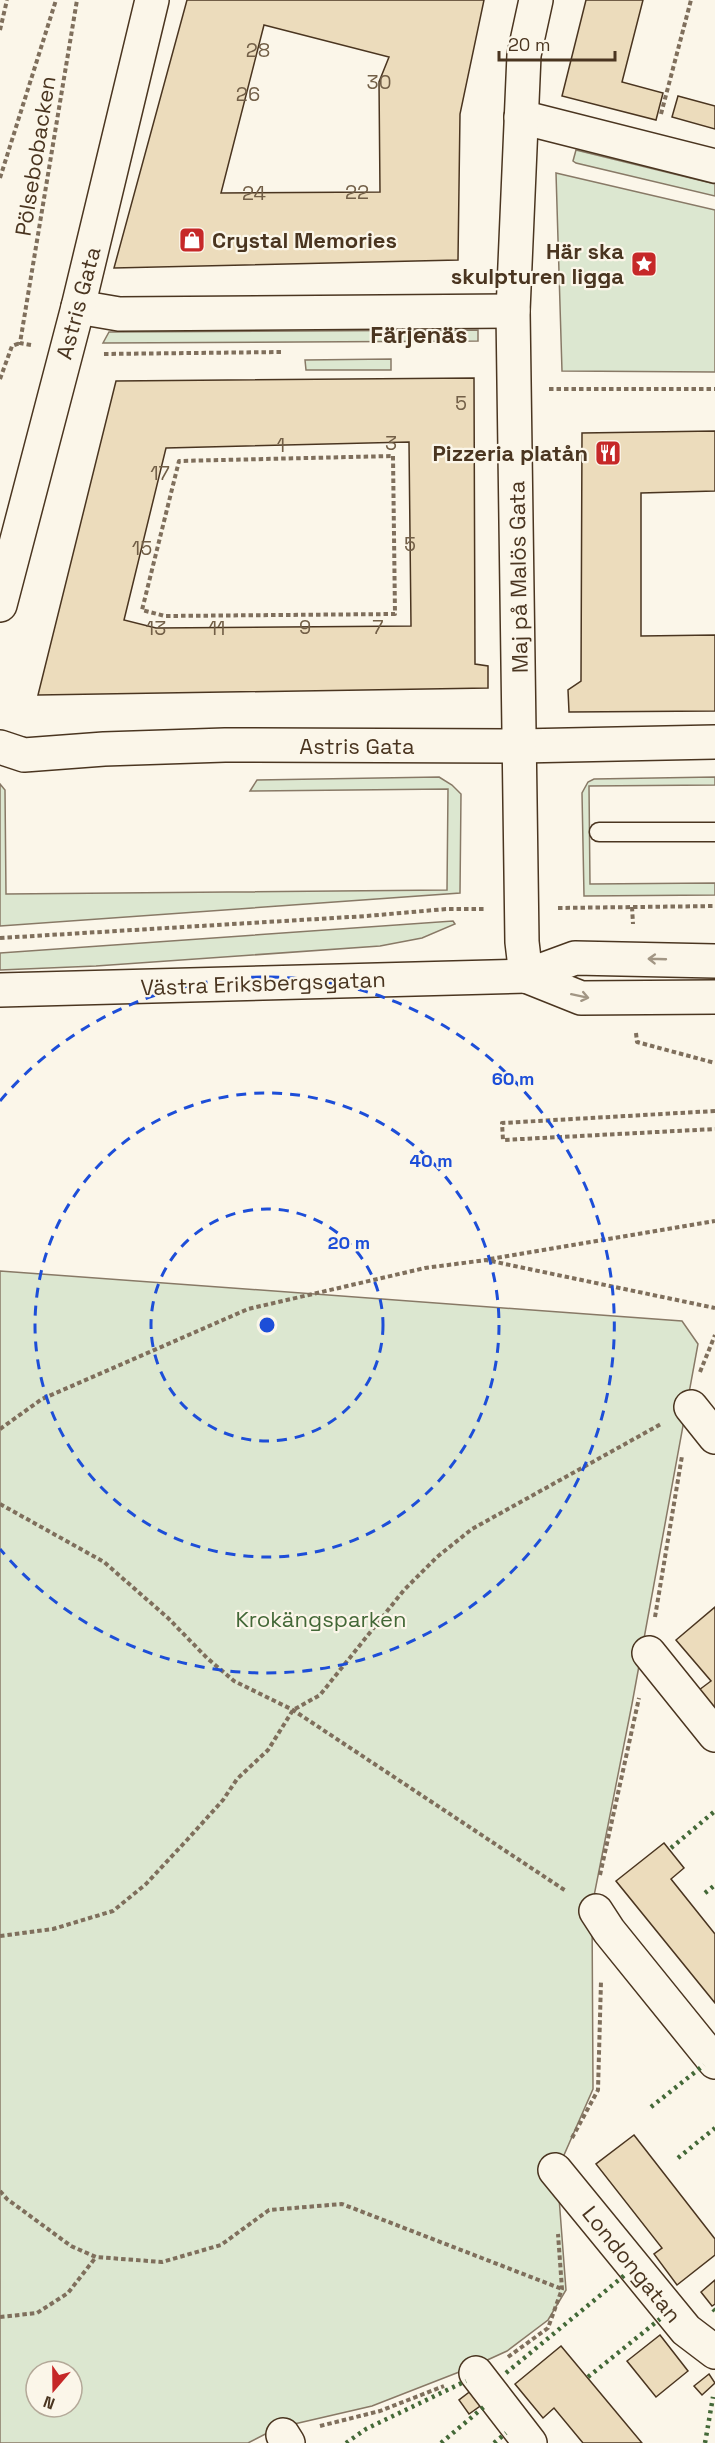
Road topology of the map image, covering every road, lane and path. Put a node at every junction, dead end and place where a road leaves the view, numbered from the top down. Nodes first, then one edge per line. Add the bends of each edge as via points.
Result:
1 (7, 0) edge
2 (56, 0) edge
3 (77, 0) edge
4 (152, 0) edge
5 (536, 0) edge
6 (691, 0) edge
7 (0, 30) edge
8 (521, 117) junction
9 (651, 150) junction
10 (715, 166) edge
11 (0, 178) edge
12 (78, 307) junction
13 (513, 311) junction
14 (20, 344) junction
15 (65, 350) junction
16 (0, 379) edge
17 (547, 389) dead end
18 (715, 389) edge
19 (179, 461) joint
20 (0, 605) edge
21 (715, 742) edge
22 (520, 746) junction
23 (0, 747) edge
24 (599, 832) dead end
25 (715, 832) edge
26 (715, 906) edge
27 (522, 909) junction
28 (0, 938) edge
29 (715, 961) edge
30 (526, 976) junction
31 (0, 990) edge
32 (715, 997) edge
33 (635, 1022) dead end
34 (715, 1063) edge
35 (715, 1111) edge
36 (715, 1129) edge
37 (715, 1221) edge
38 (486, 1260) junction
39 (715, 1308) edge
40 (691, 1407) joint
41 (0, 1429) edge
42 (715, 1437) edge
43 (0, 1504) edge
44 (649, 1653) dead end
45 (293, 1710) junction
46 (715, 1735) edge
47 (596, 1911) joint
48 (0, 1936) edge
49 (601, 1978) dead end
50 (715, 2062) edge
51 (555, 2170) junction
52 (0, 2191) edge
53 (96, 2258) junction
54 (562, 2289) junction
55 (0, 2318) edge
56 (715, 2352) edge
57 (476, 2373) junction
58 (286, 2439) edge
59 (530, 2443) edge

1 - 7 path
2 - 11 path, Pölsebobacken
3 - 14 path, Pölsebobacken
4 - 12 street, Astris Gata
5 - 8 street, Maj på Malös Gata via 524,55
6 - 9 path
8 - 9 street
8 - 13 street, Maj på Malös Gata
9 - 10 street
12 - 13 street via 118,314
12 - 15 street, Astris Gata
13 - 22 street, Maj på Malös Gata
14 - 15 path
14 - 16 path via 12,346
15 - 20 street, Astris Gata
17 - 18 path
19 - 19 path via 142,610 165,616 395,614 393,456
21 - 22 street, Astris Gata
22 - 23 street, Astris Gata via 225,745 24,755
22 - 27 street, Maj på Malös Gata
24 - 25 lane
26 - 27 path
27 - 28 path via 446,909
27 - 30 street, Maj på Malös Gata
29 -> 30 street, Västra Eriksbergsgatan via 575,958
30 - 31 street, Västra Eriksbergsgatan
30 -> 32 street, Västra Eriksbergsgatan via 580,998
33 - 34 path via 637,1042
35 - 36 path via 502,1123 503,1140
37 - 38 path
38 - 39 path
38 - 41 path via 425,1268 248,1309 42,1399
40 - 42 street
40 - 45 path via 472,1528 404,1590 320,1695
43 - 45 path via 104,1562 234,1681
44 - 46 street
45 - 47 path
45 - 48 path via 268,1750 237,1779 224,1800 146,1884 113,1911 53,1929
47 - 50 street
49 - 51 path via 598,2090
51 - 54 path
51 - 56 street, Londongatan via 686,2330
52 - 53 path via 71,2246
53 - 54 path via 162,2262 221,2245 269,2210 342,2204
53 - 55 path via 68,2293 37,2313
54 - 57 path via 548,2328 513,2354
57 - 58 path via 380,2412
57 - 59 street

